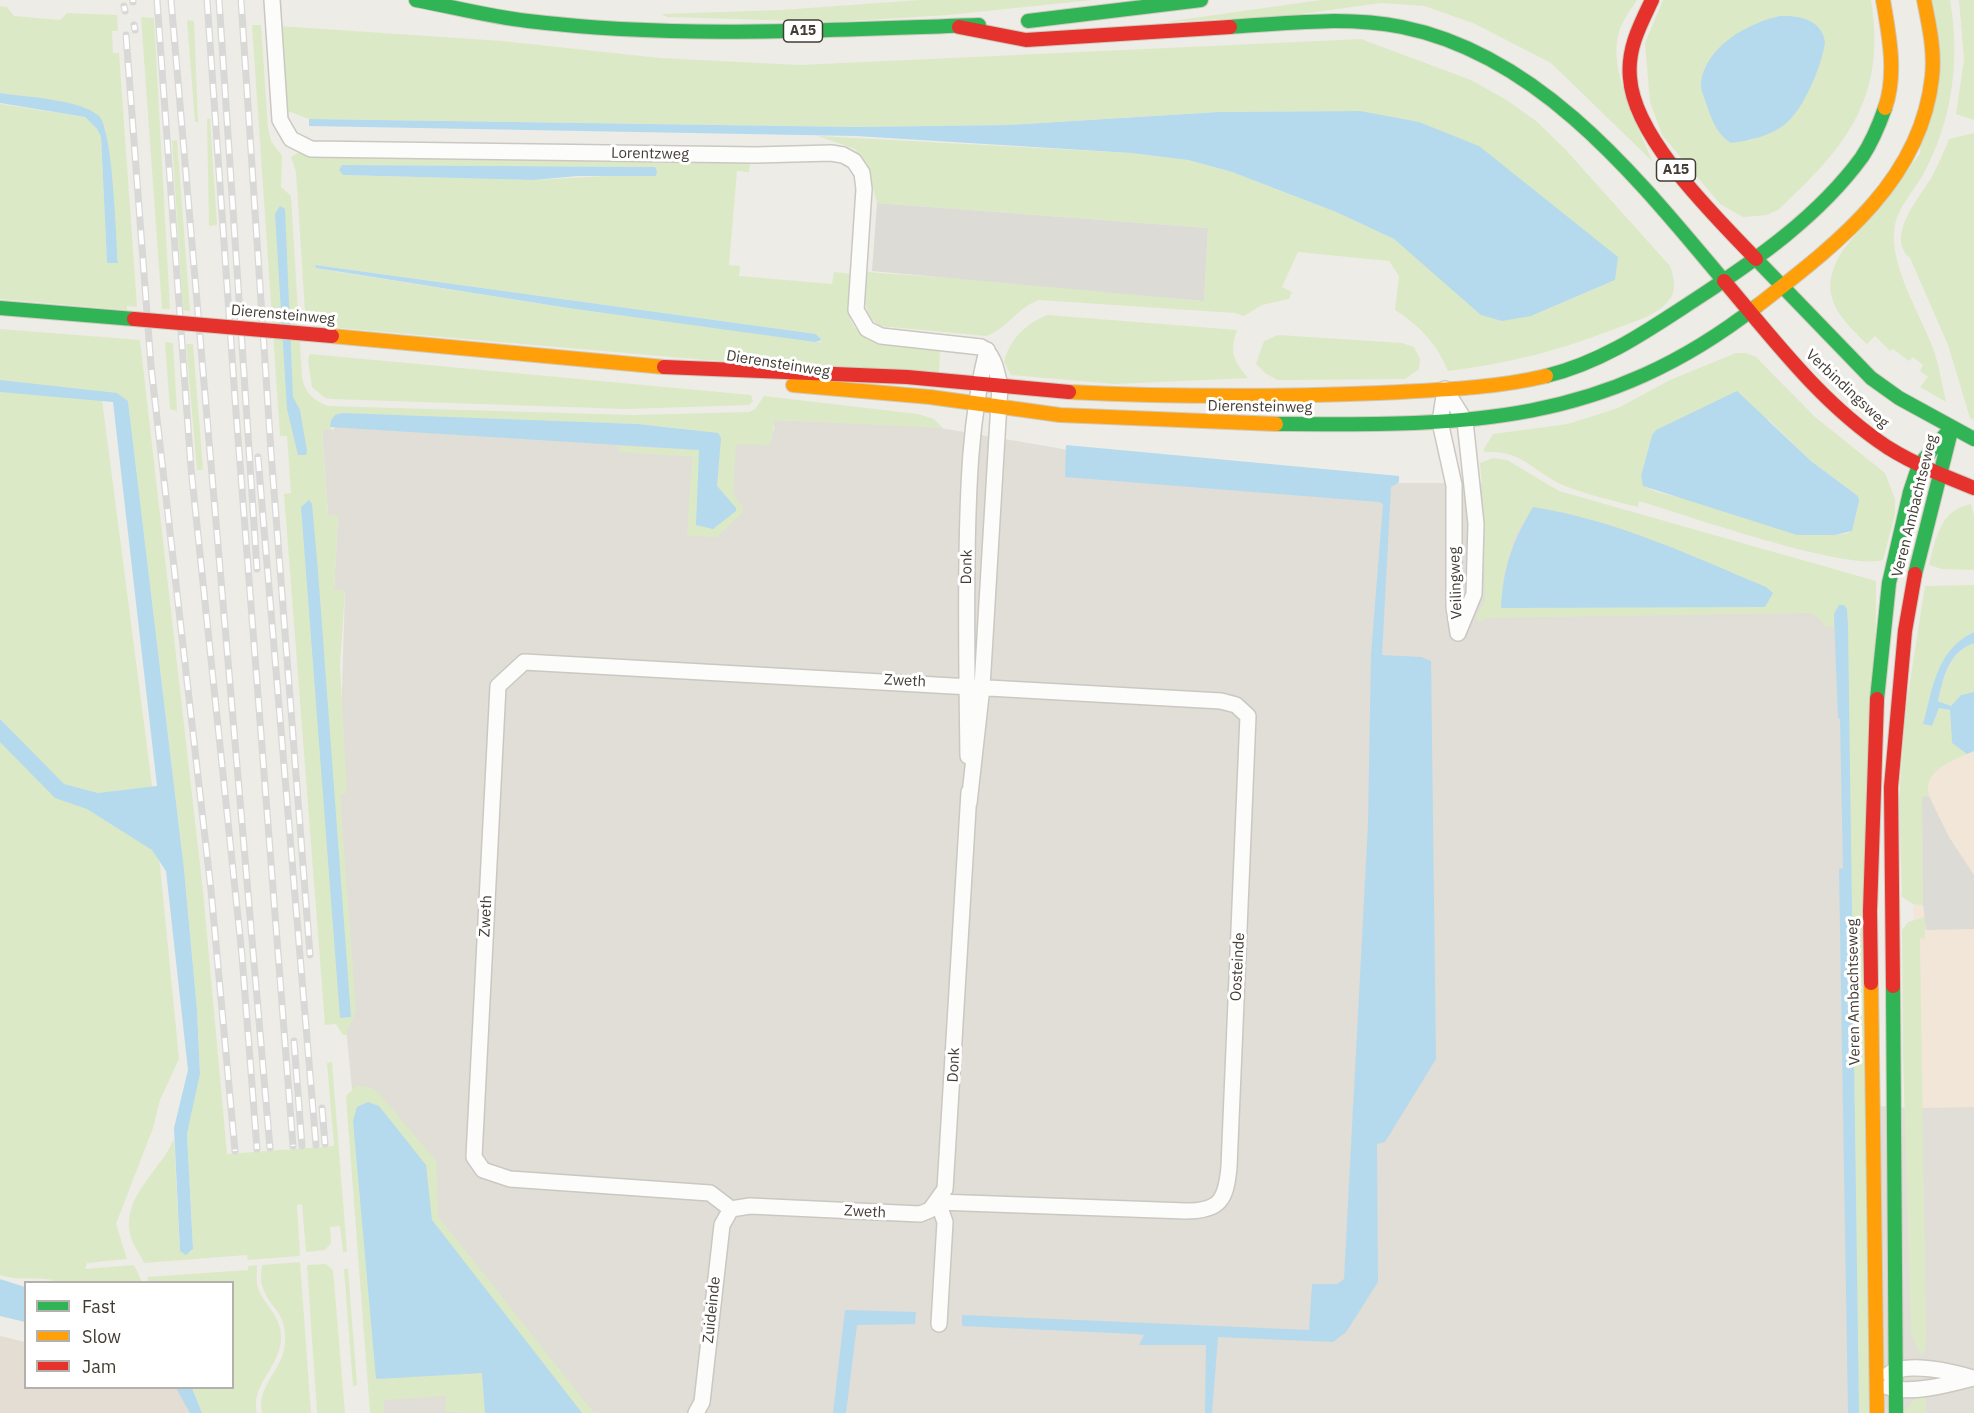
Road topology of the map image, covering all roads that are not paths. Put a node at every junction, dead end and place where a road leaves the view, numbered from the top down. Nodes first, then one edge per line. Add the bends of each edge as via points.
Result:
1 (272, 0) edge
2 (416, 0) edge
3 (1201, 0) edge
4 (1652, 0) edge
5 (1883, 0) edge
6 (1924, 0) edge
7 (959, 27) junction
8 (1756, 259) junction
9 (1724, 281) junction
10 (1783, 286) junction
11 (0, 308) edge
12 (1750, 312) junction
13 (987, 350) junction
14 (706, 370) junction
15 (978, 384) junction
16 (1000, 387) junction
17 (1445, 389) junction
18 (975, 404) junction
19 (998, 407) junction
20 (1464, 421) junction
21 (1440, 422) junction
22 (1951, 428) junction
23 (1974, 439) edge
24 (1919, 465) junction
25 (1941, 475) junction
26 (1974, 488) edge
27 (965, 686) junction
28 (982, 687) junction
29 (969, 803) junction
30 (938, 1202) junction
31 (731, 1209) junction
32 (939, 1324) dead end
33 (1897, 1369) junction
34 (1973, 1378) edge
35 (1877, 1382) junction
36 (1897, 1390) junction
37 (696, 1413) edge
38 (1877, 1413) edge
39 (1896, 1413) edge

1 - 13 street, Lorentzweg via 280,120 286,134 297,144 320,149 843,155 859,166 864,180 856,310 862,324 880,336
2 - 7 main road, A15 via 526,21 646,30 776,32
3 - 7 main road, A15
4 - 8 main road, A15 via 1634,39 1630,64 1636,110 1653,143
5 - 8 main road, Dierensteinweg via 1890,29 1892,69 1889,98 1879,131 1860,163 1835,190
6 - 10 main road, Dierensteinweg via 1933,50 1932,76 1928,107 1912,152 1900,175 1874,207
7 - 9 main road, A15 via 1025,40 1355,22 1404,27 1439,36 1508,70 1563,111 1603,147
8 - 9 main road, Dierensteinweg
8 - 10 main road, Verbindingsweg
9 - 12 main road, Verbindingsweg
9 - 17 main road, Dierensteinweg via 1609,355 1541,377
10 - 12 main road, Dierensteinweg
10 - 22 main road, Verbindingsweg via 1871,378
11 - 14 main road, Dierensteinweg, bridge
12 - 20 main road, Dierensteinweg via 1622,385 1531,413
12 - 24 main road, Verbindingsweg via 1848,416
13 - 15 street
13 - 16 street
14 - 15 main road, Dierensteinweg via 799,371
14 - 18 main road, Dierensteinweg via 781,384
15 - 16 main road, Dierensteinweg
15 - 18 street, Donk
16 - 17 main road, Dierensteinweg via 1202,398
16 - 19 street, Donk
17 - 20 street, Veilingweg
17 - 21 street, Veilingweg
18 - 19 main road, Dierensteinweg
18 - 27 street, Donk
19 - 21 main road, Dierensteinweg via 1167,422
19 - 28 street, Donk
20 - 21 main road, Dierensteinweg
20 - 21 street, Veilingweg via 1476,524 1474,594 1458,633 1454,607 1454,485
22 - 23 main road, Verbindingsweg
22 - 24 main road, Veren Ambachtseweg
22 - 25 main road, Veren Ambachtseweg
24 - 25 main road, Verbindingsweg
24 - 35 main road, Veren Ambachtseweg via 1889,583 1878,681 1872,810
25 - 26 main road, Verbindingsweg
25 - 33 main road, Veren Ambachtseweg via 1920,548 1906,625 1891,787
27 - 28 street, Zweth
27 - 29 street, Donk
27 - 31 street, Zweth via 524,662 498,686 474,1157 483,1170 510,1179 710,1193
28 - 29 street, Donk
28 - 30 street, Oosteinde via 1221,701 1236,705 1248,716 1227,1183 1216,1206 1204,1211
29 - 30 street, Donk via 948,1169
30 - 31 street, Zweth via 920,1214 750,1206
30 - 32 street via 945,1222
31 - 37 street, Zuideinde via 722,1225 702,1402
33 - 34 street via 1948,1371
33 - 35 street
33 - 36 main road, Veren Ambachtseweg
34 - 36 street
35 - 36 street
35 - 38 main road, Veren Ambachtseweg
36 - 39 main road, Veren Ambachtseweg

